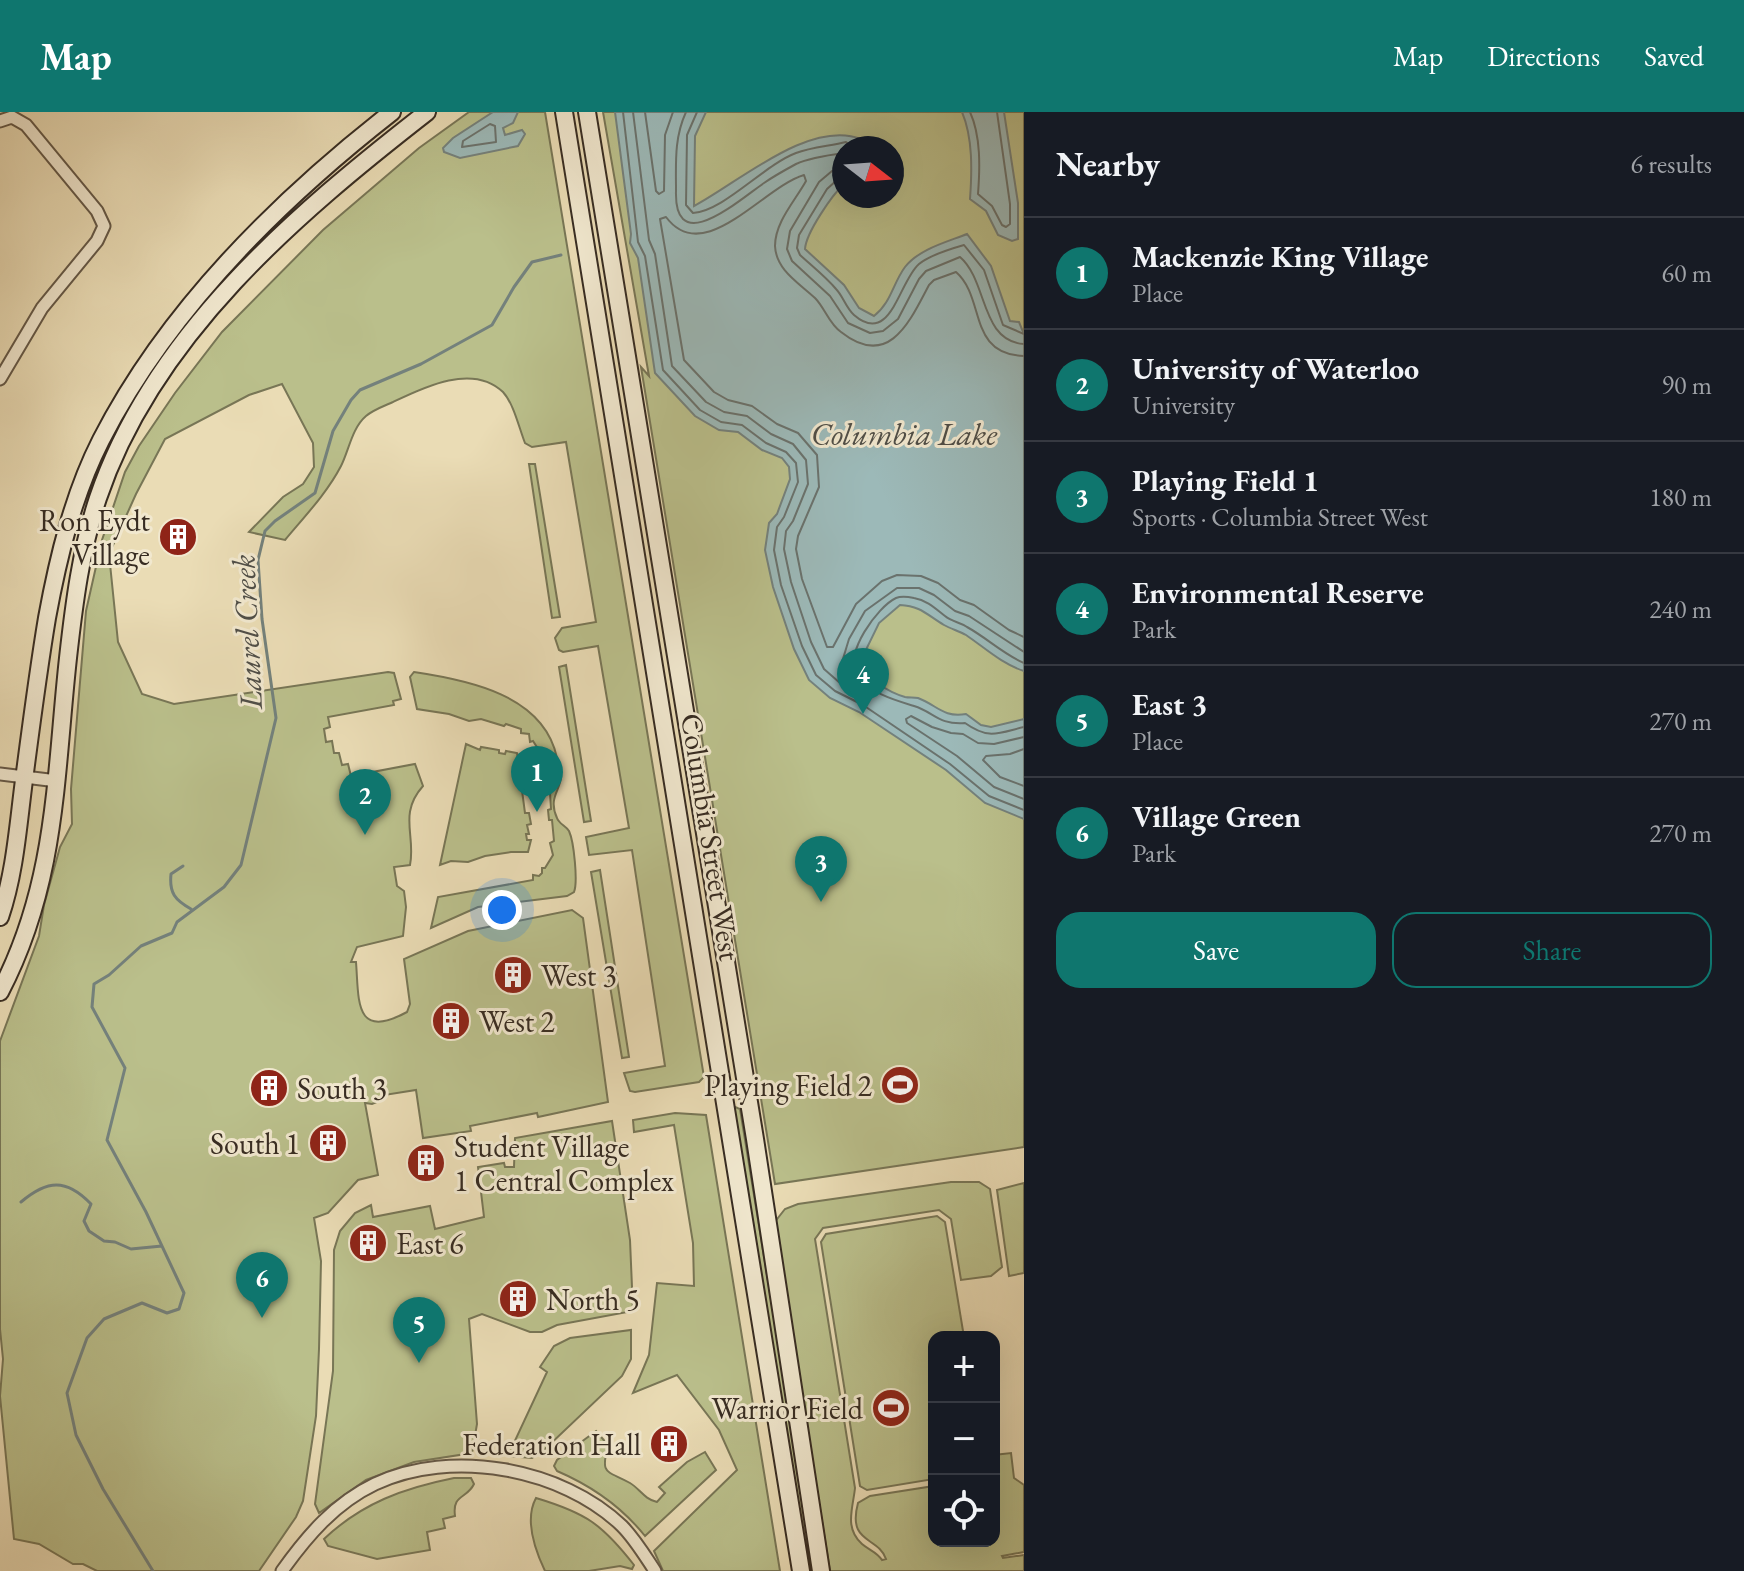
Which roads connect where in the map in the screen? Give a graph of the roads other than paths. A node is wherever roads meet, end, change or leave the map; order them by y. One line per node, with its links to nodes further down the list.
1 (392, 112): 8 (main road)
2 (427, 112): 9 (main road)
3 (564, 112): 14 (main road, Columbia Street West)
4 (587, 112): 15 (main road, Columbia Street West)
5 (0, 121): 6 (street)
6 (0, 379)
7 (0, 774): 8 (street)
8 (24, 777): 9 (street); 10 (main road)
9 (57, 781): 11 (main road)
10 (0, 917)
11 (0, 992)
12 (282, 1571): 13 (street)
13 (655, 1571)
14 (801, 1571)
15 (821, 1571)

